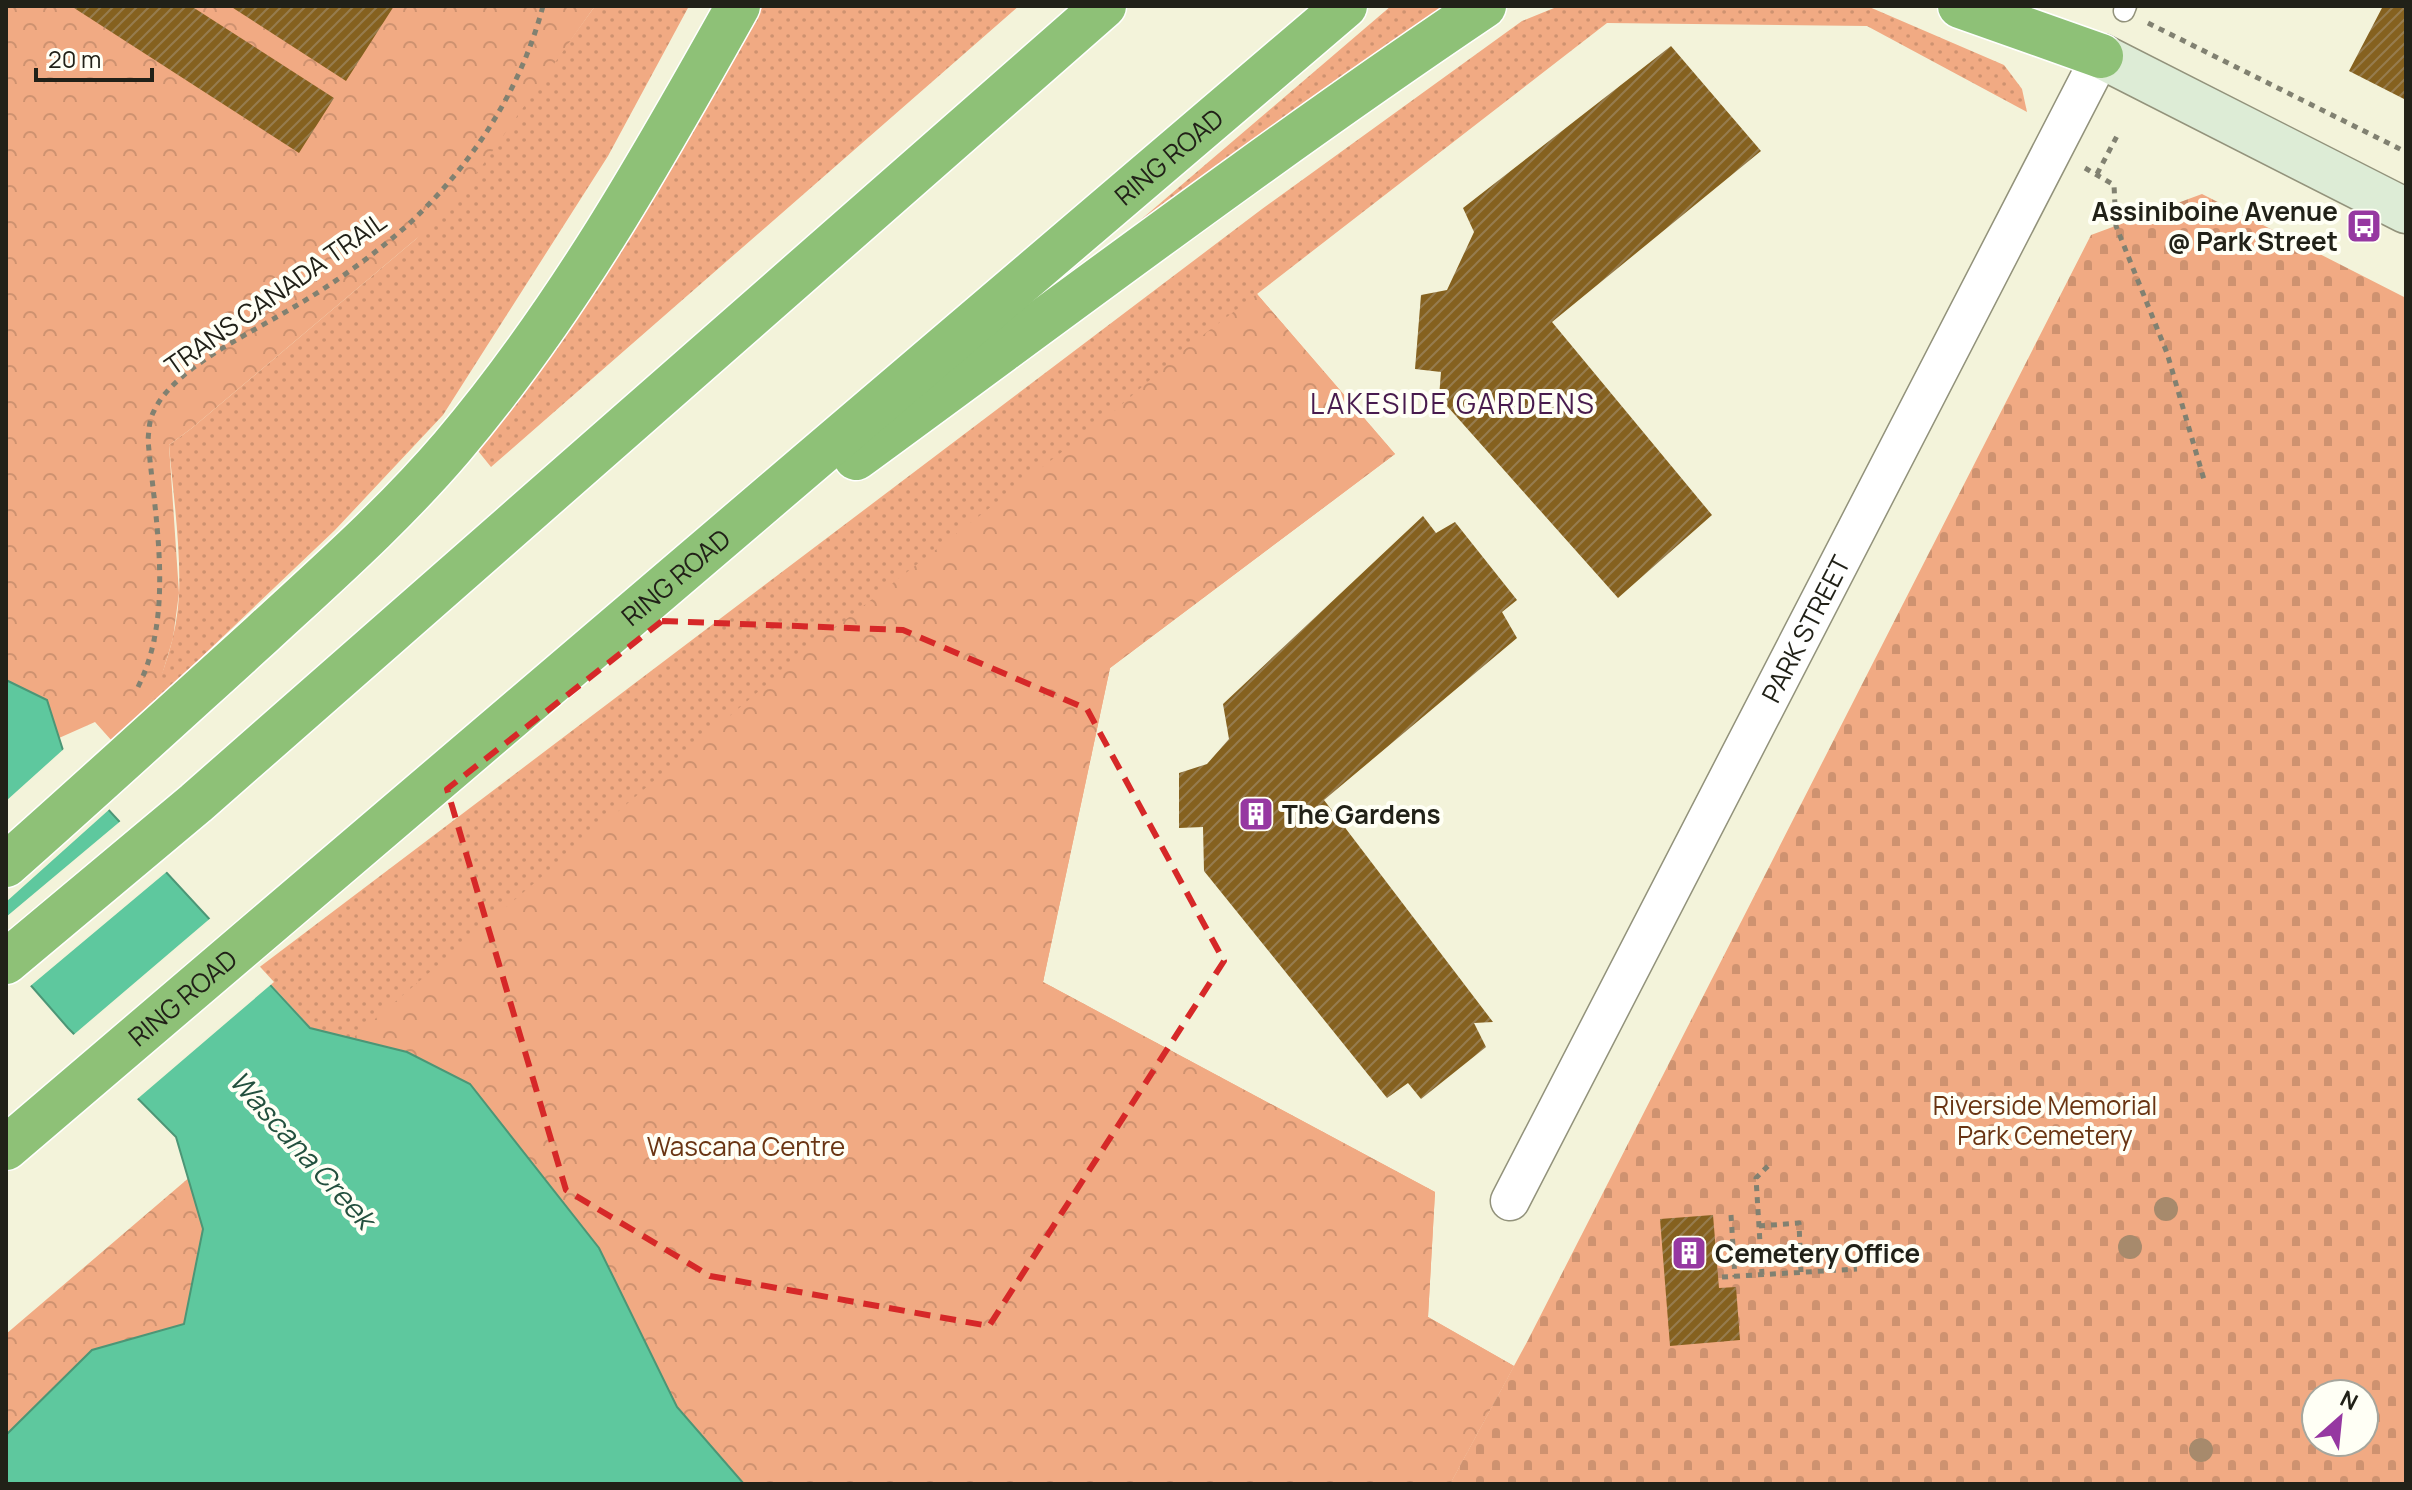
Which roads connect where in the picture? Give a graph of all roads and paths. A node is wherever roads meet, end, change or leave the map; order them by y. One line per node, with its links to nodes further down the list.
1 (543, 6): 17 (path, TRANS CANADA TRAIL)
2 (738, 6): 18 (highway)
3 (1104, 6): 19 (highway)
4 (1345, 6): 16 (highway, RING ROAD)
5 (1484, 6): 16 (highway)
6 (1960, 6): 9 (highway)
7 (2031, 6): 9 (highway)
8 (2125, 9): 11 (path)
9 (2101, 56): 14 (street); 22 (street, PARK STREET)
10 (2117, 136): 12 (path)
11 (2406, 152)
12 (2097, 174)
13 (2114, 185): 15 (path)
14 (2406, 211)
15 (2205, 483)
16 (570, 667): 20 (highway, RING ROAD)
17 (133, 696)
18 (6, 865)
19 (6, 962)
20 (6, 1148)
21 (1768, 1166): 24 (path)
22 (1510, 1201)
23 (1731, 1215): 29 (path)
24 (1759, 1226): 26 (path); 27 (path)
25 (1857, 1269): 26 (path)
26 (1801, 1272): 27 (path)
27 (1762, 1275): 29 (path)
28 (1722, 1277): 29 (path)
29 (1735, 1277)

